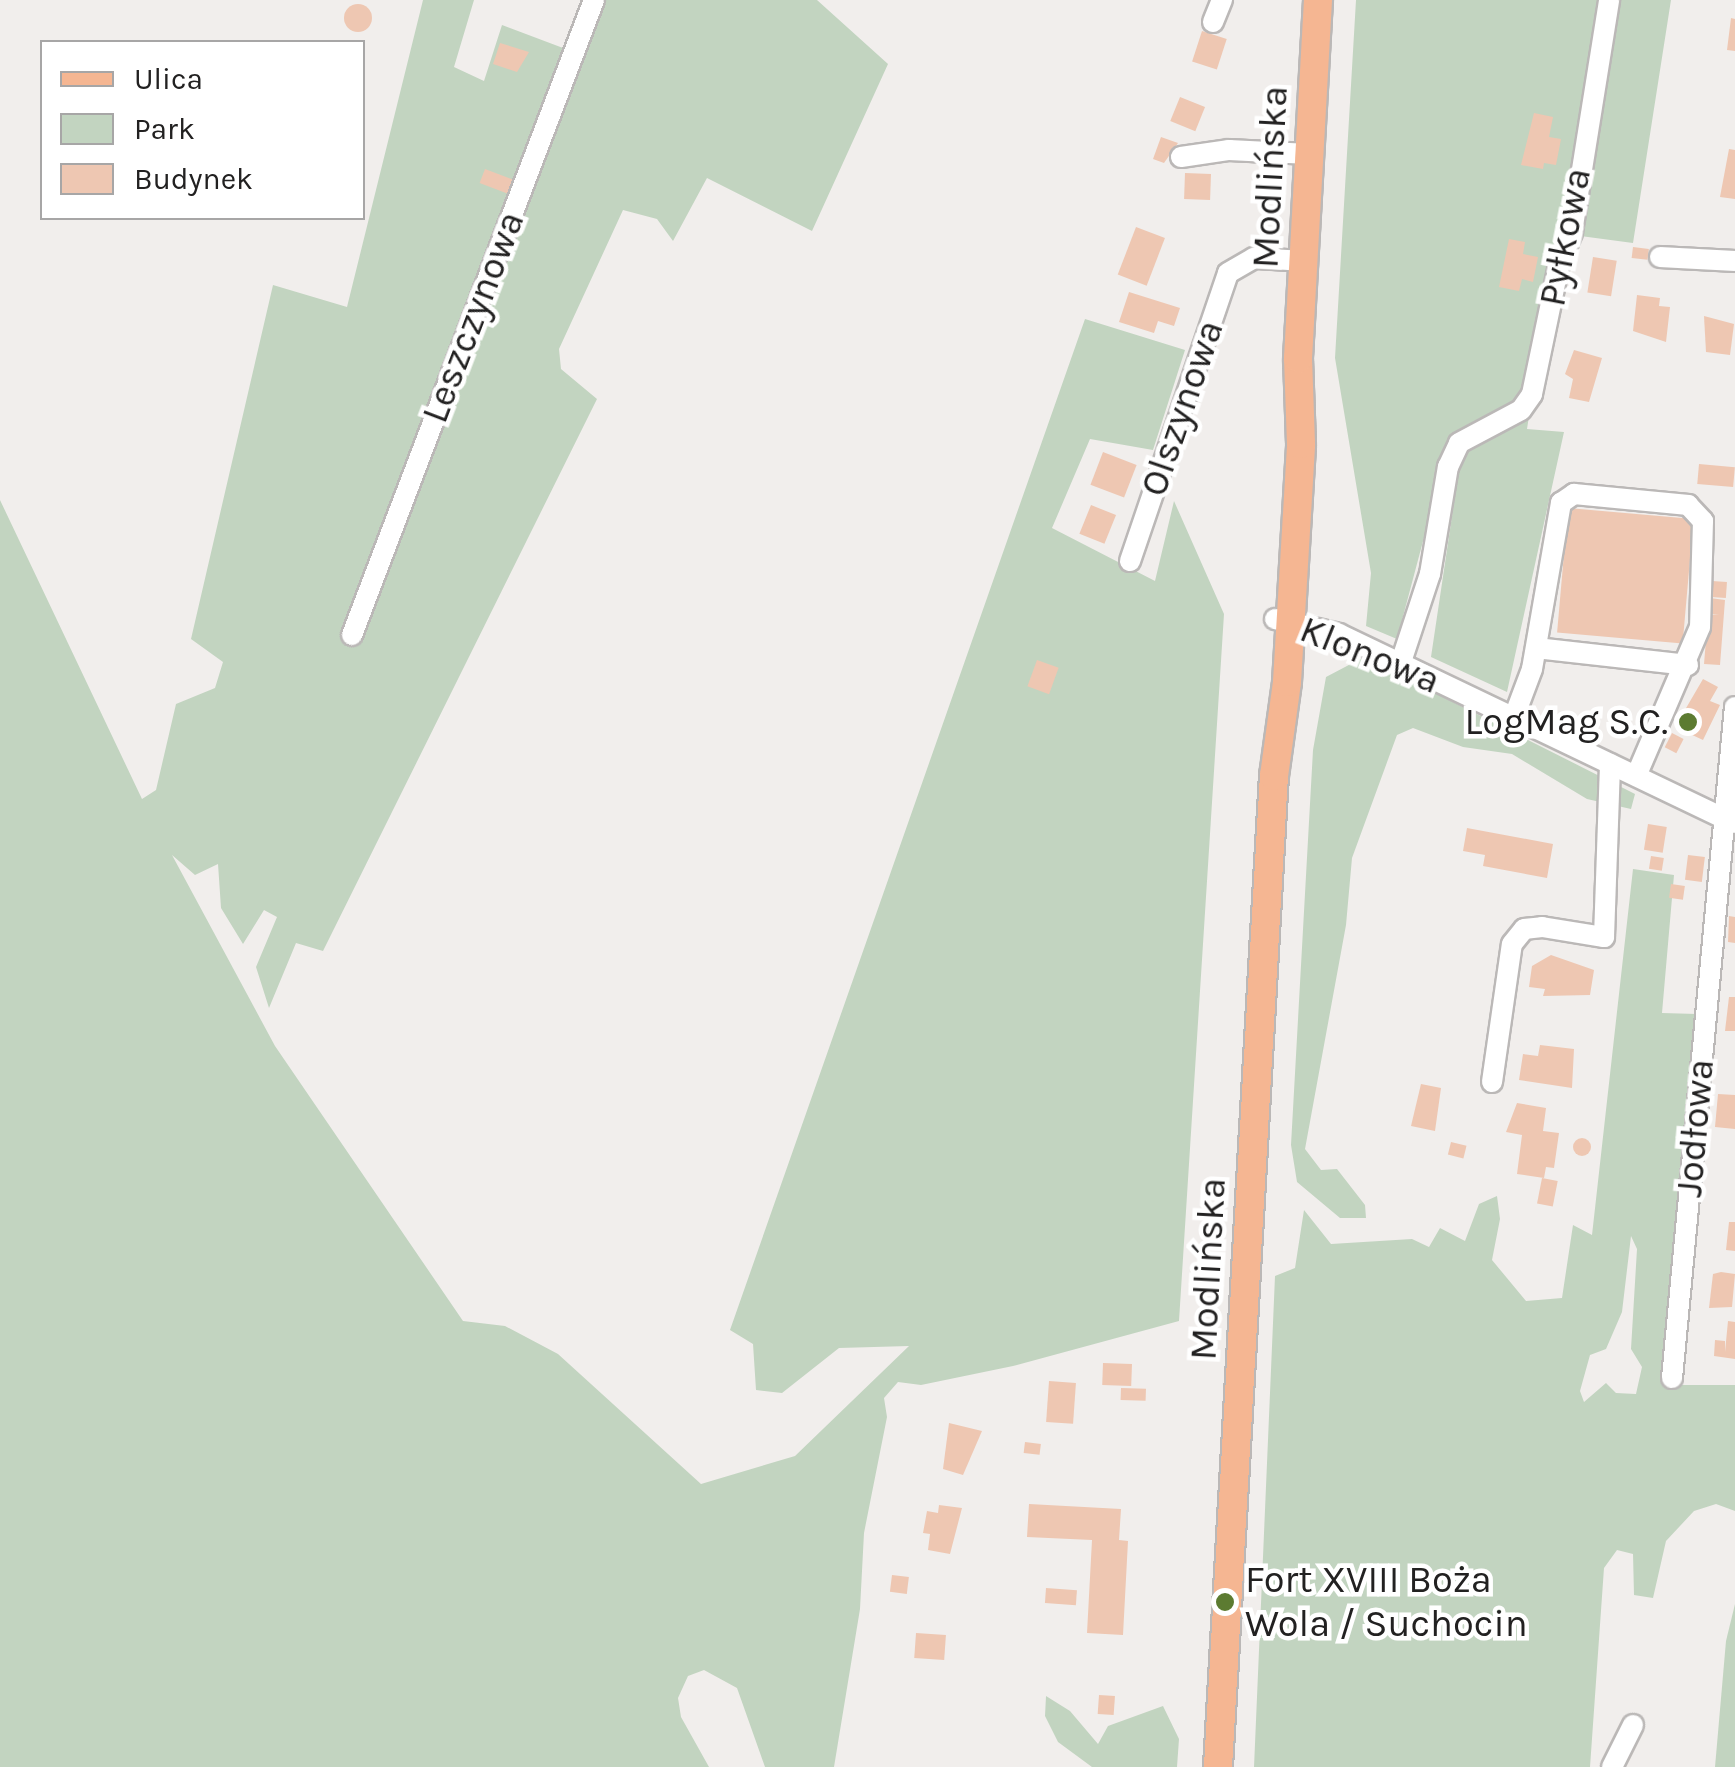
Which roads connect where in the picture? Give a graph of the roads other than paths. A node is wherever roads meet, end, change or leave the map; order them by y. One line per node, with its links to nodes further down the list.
1 (594, 0): 13 (street, Leszczynowa)
2 (1222, 0): 5 (street)
3 (1318, 0): 6 (main road, Modlińska)
4 (1609, 0): 15 (street, Pyłkowa)
5 (1213, 22)
6 (1309, 154): 7 (street); 9 (main road, Modlińska)
7 (1182, 157)
8 (1660, 257): 10 (street)
9 (1303, 261): 11 (street, Olszynowa); 12 (main road, Modlińska)
10 (1735, 261)
11 (1130, 561)
12 (1283, 620): 15 (street, Klonowa); 25 (main road, Modlińska)
13 (352, 635)
14 (1536, 648): 16 (street); 16 (street); 18 (street)
15 (1401, 662): 18 (street, Klonowa)
16 (1688, 664): 20 (street)
17 (1735, 707): 21 (street, Jodłowa)
18 (1514, 717): 19 (street, Klonowa)
19 (1610, 764): 20 (street, Klonowa); 22 (street)
20 (1636, 776): 21 (street, Klonowa)
21 (1729, 820): 23 (street, Jodłowa)
22 (1492, 1082)
23 (1672, 1378)
24 (1633, 1724): 26 (street)
25 (1218, 1767)
26 (1612, 1767)

